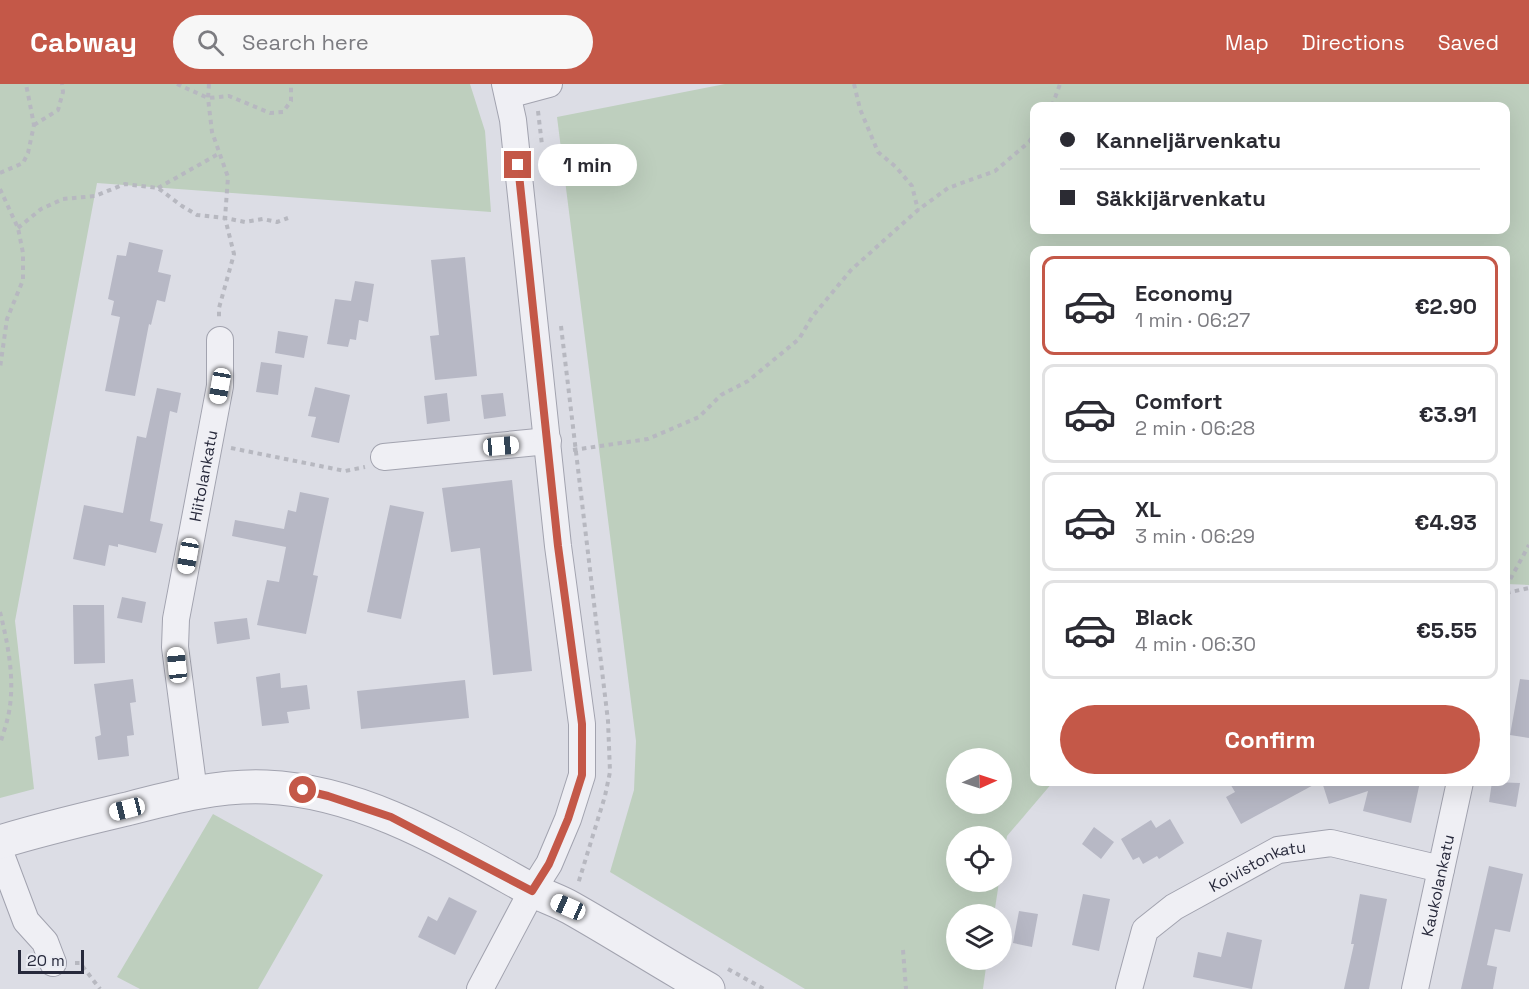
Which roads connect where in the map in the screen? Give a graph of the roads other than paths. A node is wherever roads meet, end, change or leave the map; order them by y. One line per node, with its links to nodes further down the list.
1 (549, 84): 2 (street)
2 (507, 90): 4 (street)
3 (220, 340): 7 (street, Hiitolankatu)
4 (548, 441): 5 (street); 11 (street)
5 (384, 457)
6 (1459, 786): 10 (street, Kaukolankatu)
7 (194, 792): 8 (street); 11 (street)
8 (0, 842)
9 (0, 852): 12 (street)
10 (1441, 869): 15 (street, Koivistonkatu); 16 (street, Kaukolankatu)
11 (532, 891): 13 (street); 14 (street)
12 (53, 963)
13 (480, 989)
14 (708, 989)
15 (1130, 989)
16 (1415, 989)

